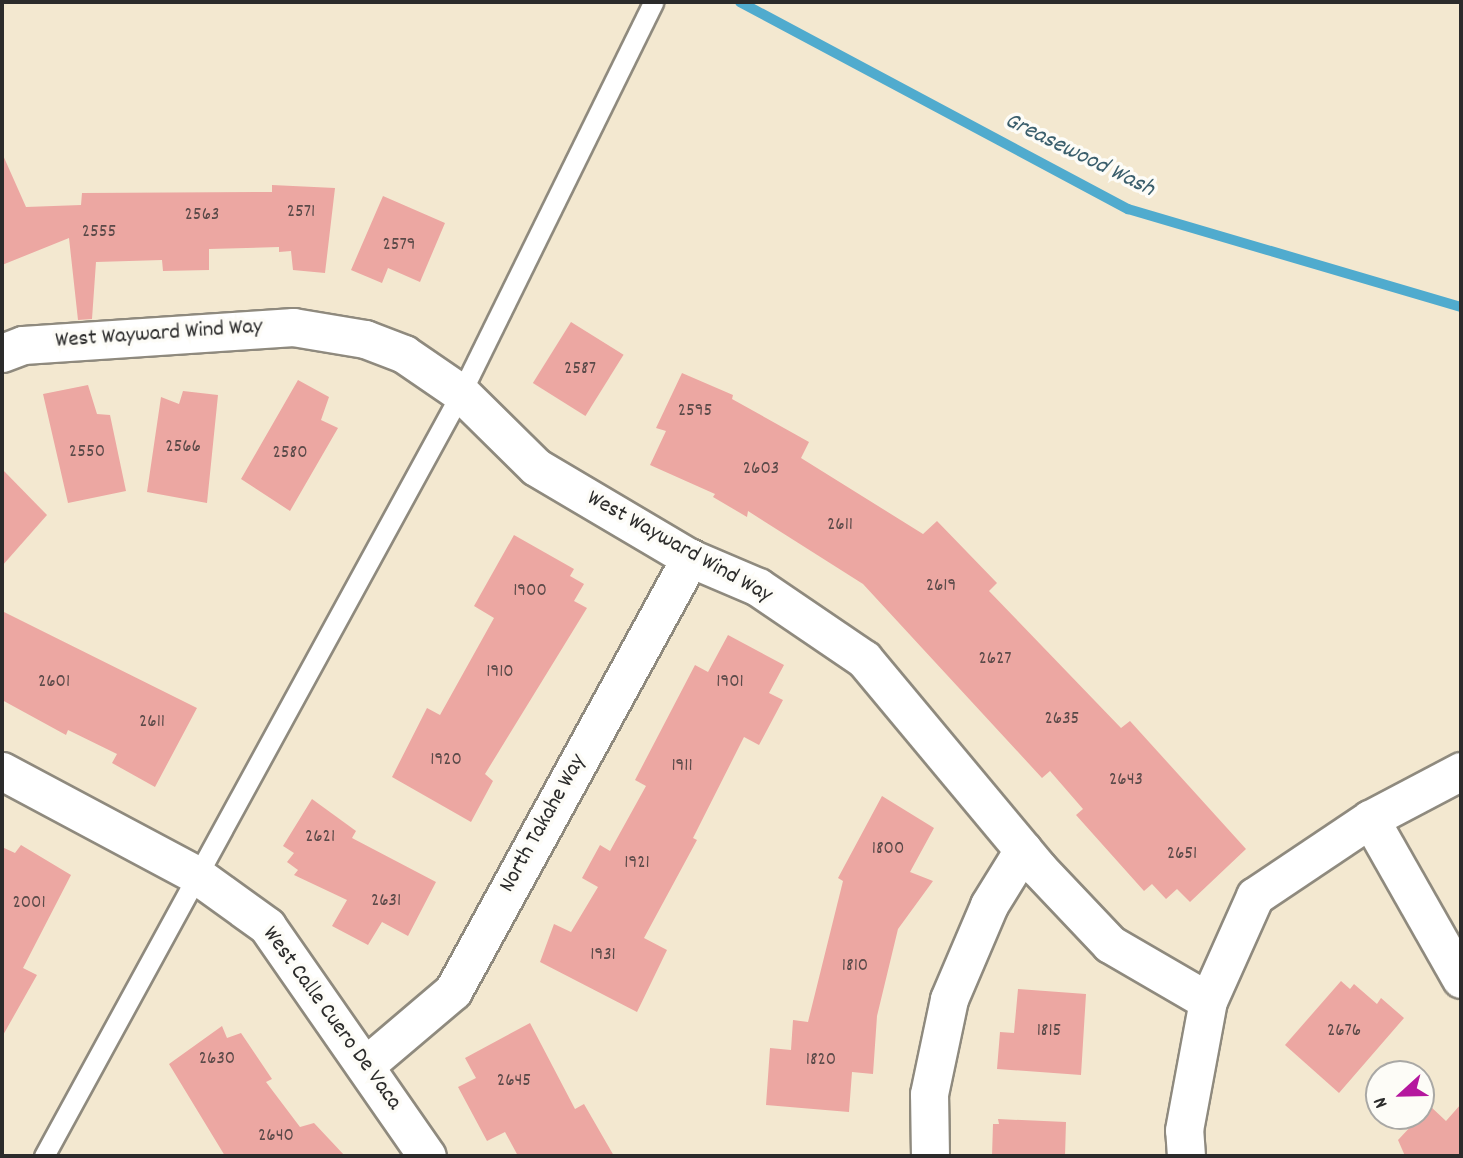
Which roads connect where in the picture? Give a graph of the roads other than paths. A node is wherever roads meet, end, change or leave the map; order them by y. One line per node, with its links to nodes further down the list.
1 (653, 2): 3 (lane)
2 (2, 354): 3 (street, West Wayward Wind Way)
3 (461, 393): 4 (street, West Wayward Wind Way); 9 (lane)
4 (690, 558): 8 (street, West Wayward Wind Way); 12 (street, North Takahe Way)
5 (2, 771): 9 (street, West Calle Cuero De Vaca)
6 (1461, 771): 7 (street)
7 (1370, 819): 10 (street); 11 (street)
8 (1023, 850): 11 (street, West Wayward Wind Way); 15 (street)
9 (195, 874): 12 (street, West Calle Cuero De Vaca); 13 (lane)
10 (1461, 979)
11 (1208, 1001): 16 (street)
12 (367, 1064): 14 (street, West Calle Cuero De Vaca)
13 (44, 1156)
14 (427, 1156)
15 (930, 1156)
16 (1186, 1156)

